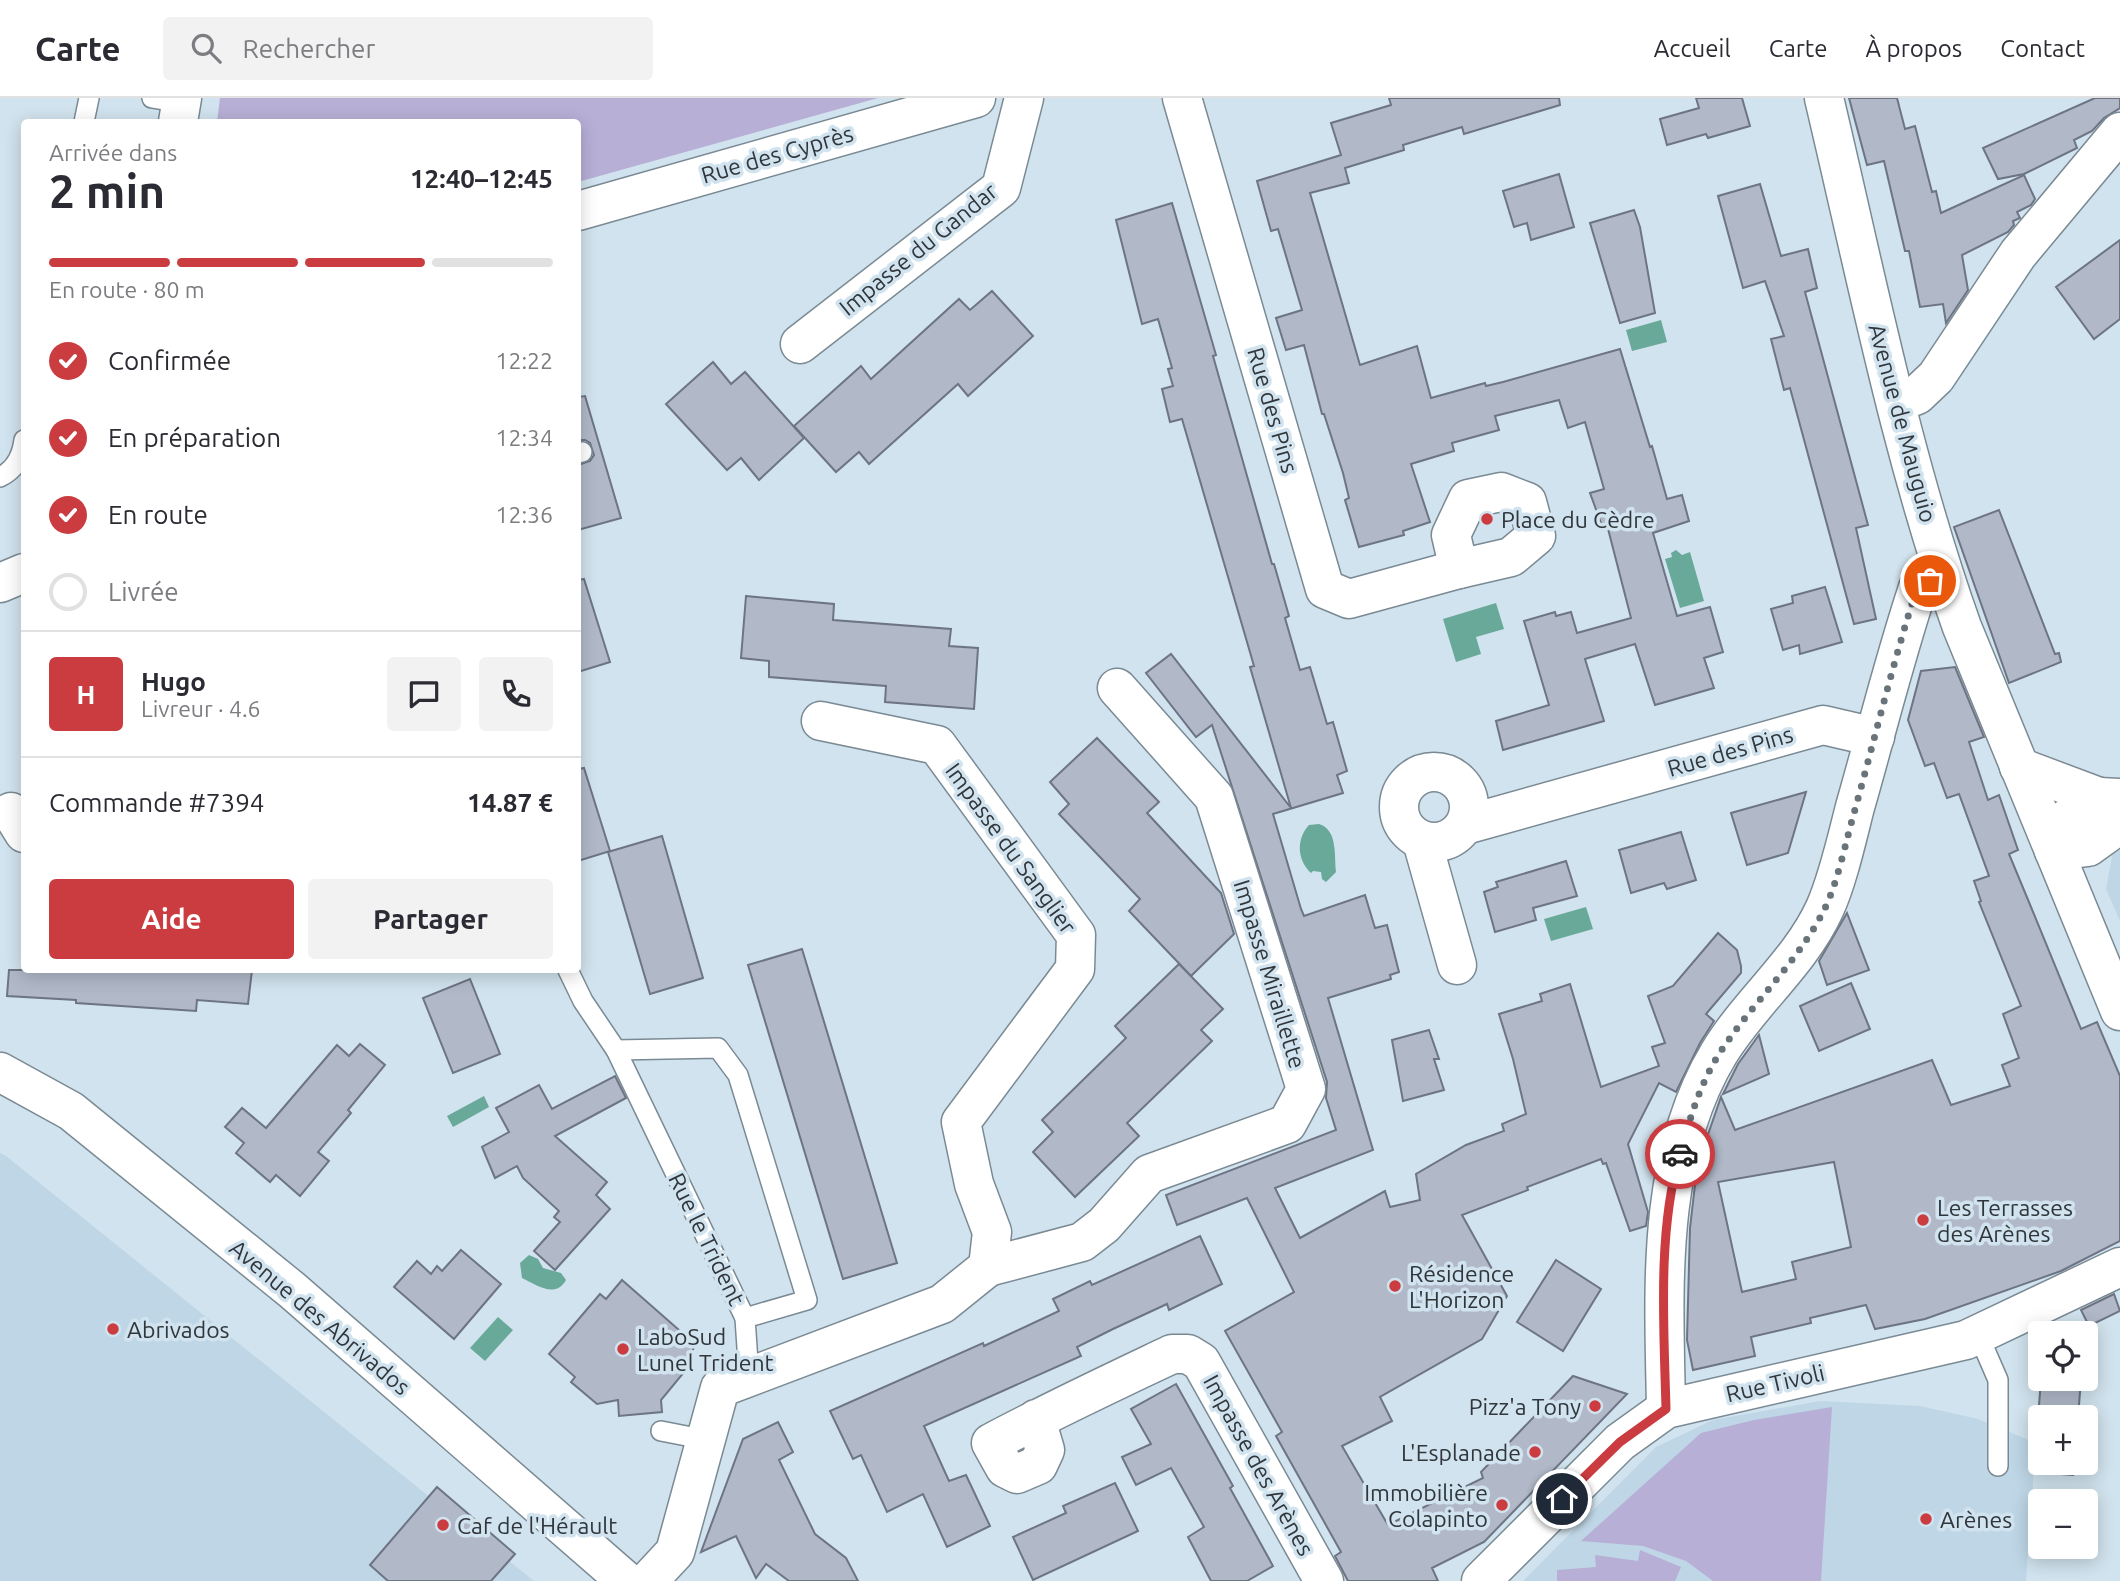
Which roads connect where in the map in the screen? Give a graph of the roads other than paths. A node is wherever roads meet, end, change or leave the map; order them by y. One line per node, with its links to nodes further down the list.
1 (89, 98): 6 (lane)
2 (976, 98): 8 (street, Rue des Cyprès)
3 (1024, 98): 9 (street, Impasse du Gandar)
4 (1182, 98): 13 (street, Rue des Pins)
5 (1824, 98): 10 (street, Avenue de Mauguio)
6 (85, 119)
7 (2120, 132): 10 (street)
8 (581, 210)
9 (800, 344)
10 (1896, 403): 14 (street, Avenue de Mauguio)
11 (21, 449): 12 (lane)
12 (0, 477)
13 (1459, 569)
14 (1943, 573): 19 (street); 20 (street, Avenue de Mauguio)
15 (21, 574): 16 (street)
16 (0, 583)
17 (1117, 688): 30 (street, Impasse Miraillette)
18 (821, 721): 30 (street, Impasse du Sanglier)
19 (1875, 737): 22 (street, Rue des Pins); 35 (street)
20 (2020, 767): 21 (street); 24 (street, Avenue de Mauguio)
21 (2113, 806): 24 (street)
22 (1465, 825): 23 (street, Rue des Pins); 23 (street)
23 (1422, 841): 25 (street)
24 (2054, 851): 27 (street, Avenue de Mauguio)
25 (1457, 965)
26 (569, 973): 28 (lane, Rue le Trident)
27 (2120, 1011)
28 (616, 1051): 32 (lane, Rue le Trident); 32 (lane)
29 (0, 1072): 40 (street, Avenue des Abrivados)
30 (988, 1267): 34 (street)
31 (2120, 1267): 33 (street, Rue Tivoli)
32 (745, 1318): 34 (lane, Rue le Trident)
33 (1978, 1334): 35 (street, Rue Tivoli); 39 (lane)
34 (749, 1377): 38 (street)
35 (1666, 1409): 43 (street, Rue Tivoli)
36 (1035, 1419): 42 (street, Impasse des Arènes)
37 (661, 1431): 38 (lane)
38 (707, 1440): 41 (street)
39 (1998, 1466)
40 (626, 1581)
41 (648, 1581)
42 (1324, 1581)
43 (1481, 1581)

